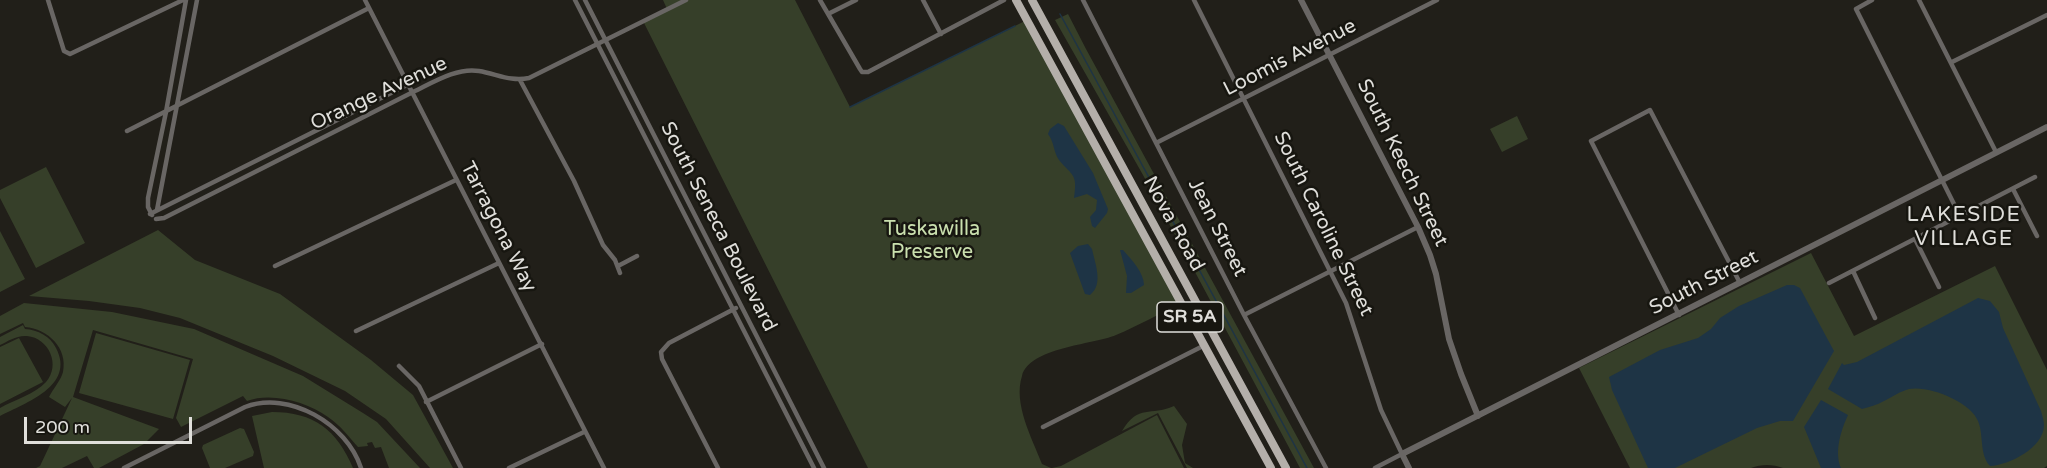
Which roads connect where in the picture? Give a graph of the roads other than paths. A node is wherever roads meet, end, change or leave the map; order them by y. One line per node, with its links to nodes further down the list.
1 (48, 0): 2 (street)
2 (185, 0): 34 (street)
3 (197, 0): 33 (street)
4 (365, 0): 21 (street, Tarragona Way)
5 (575, 0): 26 (street, South Seneca Boulevard)
6 (585, 0): 25 (street, South Seneca Boulevard)
7 (686, 0): 25 (street)
8 (820, 0): 22 (street)
9 (856, 0): 22 (street)
10 (923, 0): 24 (street)
11 (1005, 0): 24 (street)
12 (1016, 0): 51 (main road, Nova Road / SR 5A)
13 (1026, 0): 20 (main road)
14 (1083, 0): 41 (street, Jean Street)
15 (1194, 0): 32 (street, South Caroline Street)
16 (1301, 0): 27 (street, South Keech Street)
17 (1437, 0): 27 (street, Loomis Avenue)
18 (1872, 0): 49 (street)
19 (1919, 0): 28 (street)
20 (1033, 3): 52 (main road, Nova Road / SR 5A)
21 (369, 8): 30 (street, Tarragona Way); 33 (street)
22 (828, 14): 24 (street)
23 (2047, 15): 28 (street)
24 (941, 34)
25 (605, 39): 26 (street); 38 (street, South Seneca Boulevard)
26 (597, 43): 29 (street); 40 (street, South Seneca Boulevard)
27 (1329, 54): 32 (street, Loomis Avenue); 60 (street, South Keech Street)
28 (1952, 62): 43 (street)
29 (520, 80): 31 (street, Orange Avenue); 67 (street)
30 (409, 84): 31 (street, Tarragona Way); 35 (street, Orange Avenue)
31 (413, 92): 36 (street, Orange Avenue); 48 (street, Tarragona Way)
32 (1243, 97): 41 (street, Loomis Avenue); 69 (street, South Caroline Street)
33 (177, 107): 34 (street); 53 (street)
34 (166, 112): 39 (street); 54 (street)
35 (344, 117): 36 (street); 42 (street, Orange Avenue)
36 (347, 125): 44 (street, Orange Avenue)
37 (2047, 127): 43 (street, South Street)
38 (651, 130): 40 (street); 58 (street, South Seneca Boulevard)
39 (127, 131)
40 (644, 134): 61 (street, South Seneca Boulevard)
41 (1156, 143): 76 (street, Jean Street)
42 (288, 145): 44 (street); 45 (street, Orange Avenue)
43 (1996, 152): 49 (street, South Street)
44 (292, 153): 47 (street, Orange Avenue)
45 (236, 171): 47 (street); 53 (street, Orange Avenue)
46 (2035, 177): 50 (street)
47 (239, 180): 57 (street, Orange Avenue)
48 (456, 180): 65 (street, Tarragona Way); 66 (street)
49 (1943, 180): 56 (street); 71 (street, South Street)
50 (2013, 189): 56 (street); 62 (street)
51 (1122, 194): 52 (main road); 55 (main road, Nova Road / SR 5A)
52 (1146, 208): 59 (main road, Nova Road / SR 5A)
53 (157, 211): 54 (street, Orange Avenue); 57 (street)
54 (150, 213): 57 (street)
55 (1133, 213): 59 (main road); 81 (main road, Nova Road / SR 5A)
56 (1960, 216): 63 (street)
57 (156, 219)
58 (699, 224): 61 (street); 74 (street, South Seneca Boulevard)
59 (1156, 226): 82 (main road, Nova Road / SR 5A)
60 (1418, 227): 69 (street); 87 (street, South Keech Street)
61 (692, 228): 75 (street, South Seneca Boulevard)
62 (2037, 236)
63 (1915, 239): 68 (street); 73 (street)
64 (637, 256): 67 (street)
65 (499, 263): 79 (street); 80 (street, Tarragona Way)
66 (275, 266)
67 (618, 266): 70 (street)
68 (1853, 271): 72 (street); 78 (street)
69 (1331, 272): 76 (street); 90 (street, South Caroline Street)
70 (620, 273)
71 (1740, 283): 77 (street, South Street); 77 (street)
72 (1829, 283)
73 (1939, 287)
74 (741, 305): 75 (street); 84 (street, South Seneca Boulevard)
75 (734, 309): 86 (street, South Seneca Boulevard); 96 (street)
76 (1244, 315): 101 (street, Jean Street)
77 (1679, 315): 87 (street, South Street)
78 (1875, 318)
79 (356, 331)
80 (542, 344): 85 (street); 89 (street, Tarragona Way)
81 (1205, 345): 82 (main road); 88 (street); 99 (main road, Nova Road / SR 5A)
82 (1226, 355): 100 (main road, Nova Road / SR 5A)
83 (399, 366): 85 (street)
84 (789, 399): 86 (street); 98 (street, South Seneca Boulevard)
85 (426, 402): 93 (street)
86 (781, 403): 97 (street, South Seneca Boulevard)
87 (1478, 416): 90 (street, South Street)
88 (1043, 427)
89 (584, 432): 94 (street); 95 (street, Tarragona Way)
90 (1402, 454): 102 (street, South Street); 103 (street, South Caroline Street)
91 (124, 468): 92 (street)
92 (361, 468)
93 (461, 468)
94 (509, 468)
95 (604, 468)
96 (718, 468)
97 (814, 468)
98 (824, 468)
99 (1271, 468)
100 (1286, 468)
101 (1326, 468)
102 (1375, 468)
103 (1409, 468)

